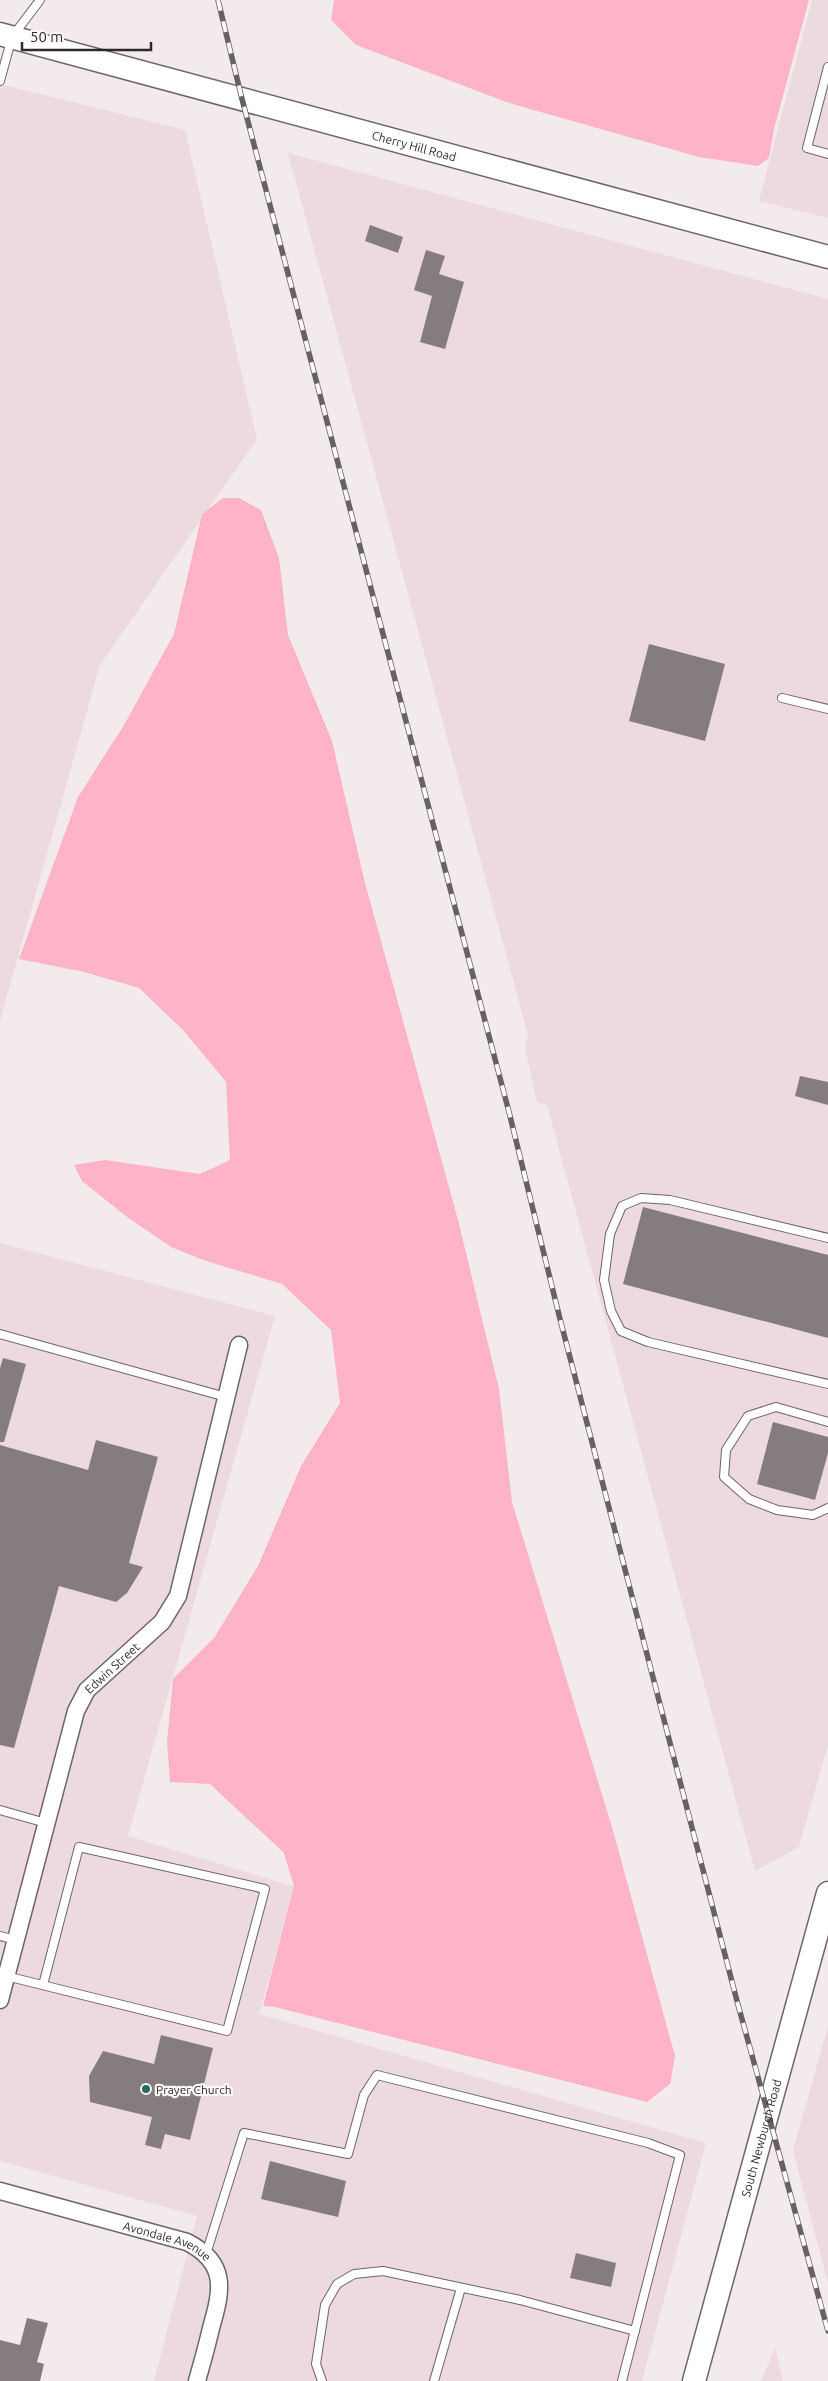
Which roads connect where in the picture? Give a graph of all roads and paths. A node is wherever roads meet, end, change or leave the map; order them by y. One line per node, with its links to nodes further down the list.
1 (40, 0): 2 (lane)
2 (6, 36): 4 (lane); 6 (main road, Cherry Hill Road)
3 (828, 67): 5 (lane)
4 (0, 81)
5 (828, 154)
6 (828, 258)
7 (782, 698): 8 (lane)
8 (828, 709)
9 (828, 1238): 12 (lane)
10 (0, 1334): 13 (lane)
11 (239, 1345): 13 (street, Edwin Street)
12 (828, 1384)
13 (226, 1396): 17 (street, Edwin Street)
14 (828, 1422): 15 (lane)
15 (828, 1508)
16 (0, 1810): 17 (lane)
17 (46, 1824): 19 (street, Edwin Street)
18 (828, 1893): 31 (main road, South Newburgh Road)
19 (8, 1938): 20 (street, Edwin Street)
20 (6, 1976): 21 (lane); 22 (street, Edwin Street)
21 (43, 1985): 21 (lane)
22 (0, 2000)
23 (0, 2191): 24 (street, Avondale Avenue)
24 (206, 2254): 26 (lane); 27 (street, Avondale Avenue)
25 (461, 2288): 26 (lane); 28 (lane); 29 (lane)
26 (635, 2332): 30 (lane)
27 (197, 2381)
28 (322, 2381)
29 (434, 2381)
30 (622, 2381)
31 (694, 2381)

